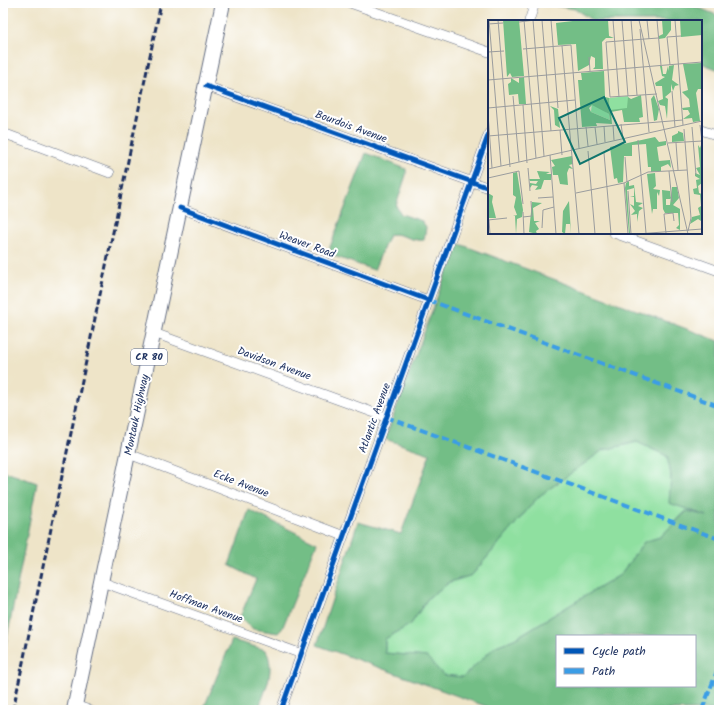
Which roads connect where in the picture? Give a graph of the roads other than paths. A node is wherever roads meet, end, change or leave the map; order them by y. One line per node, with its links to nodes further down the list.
1 (223, 3): 6 (main road, Montauk Highway / CR 80)
2 (350, 3): 5 (street)
3 (535, 3): 4 (street)
4 (529, 20)
5 (488, 52)
6 (206, 86): 12 (street, Bourdois Avenue); 14 (main road, Montauk Highway / CR 80)
7 (702, 130): 10 (street)
8 (3, 133): 11 (street)
9 (488, 136): 12 (street, Atlantic Avenue)
10 (719, 136)
11 (110, 173)
12 (472, 182): 13 (street, Bourdois Avenue); 17 (street, Atlantic Avenue)
13 (488, 188)
14 (180, 208): 17 (street, Weaver Road); 18 (main road, Montauk Highway / CR 80)
15 (617, 234): 16 (street)
16 (719, 271)
17 (428, 300): 19 (street, Atlantic Avenue)
18 (154, 333): 19 (street, Davidson Avenue); 20 (main road, Montauk Highway / CR 80)
19 (386, 417): 21 (street, Atlantic Avenue)
20 (129, 454): 21 (street, Ecke Avenue); 22 (main road, Montauk Highway / CR 80)
21 (344, 536): 23 (street, Atlantic Avenue)
22 (102, 582): 23 (street, Hoffman Avenue); 24 (main road, Montauk Highway / CR 80)
23 (302, 654): 26 (street, Atlantic Avenue)
24 (75, 708): 25 (street)
25 (90, 710)
26 (281, 710)

